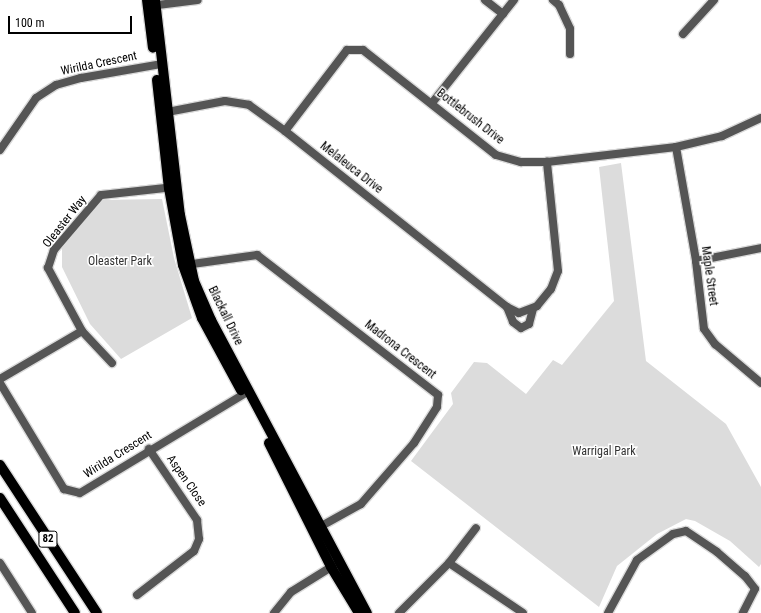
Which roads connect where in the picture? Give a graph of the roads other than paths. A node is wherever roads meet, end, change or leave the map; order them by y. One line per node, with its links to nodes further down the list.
1 (198, 0): 6 (street)
2 (485, 0): 7 (street)
3 (514, 0): 7 (street)
4 (554, 0): 9 (street)
5 (714, 0): 8 (street)
6 (152, 3): 10 (main road, Blackall Drive)
7 (503, 14): 11 (street)
8 (683, 34)
9 (570, 54)
10 (158, 64): 12 (main road, Blackall Drive); 16 (street, Wirilda Crescent)
11 (432, 103): 14 (street, Bottlebrush Drive); 17 (street, Bottlebrush Drive)
12 (164, 112): 14 (street, Melaleuca Drive); 18 (main road, Blackall Drive)
13 (761, 118): 15 (street, Bottlebrush Drive)
14 (285, 131): 22 (street, Melaleuca Drive)
15 (676, 147): 17 (street, Bottlebrush Drive); 20 (street, Maple Street)
16 (0, 150)
17 (547, 162): 23 (street, Melaleuca Drive)
18 (172, 187): 21 (main road, Blackall Drive); 24 (street, Oleaster Way)
19 (761, 248): 20 (street)
20 (696, 261): 28 (street, Maple Street)
21 (186, 264): 29 (main road, Blackall Drive); 33 (street, Madrona Crescent)
22 (507, 307): 23 (street, Melaleuca Drive); 23 (street, Melaleuca Drive)
23 (533, 309)
24 (82, 331): 25 (street, Oleaster Way); 26 (street)
25 (112, 363)
26 (0, 379)
27 (0, 382): 30 (street, Wirilda Crescent)
28 (761, 383)
29 (246, 392): 30 (street, Wirilda Crescent); 33 (main road, Blackall Drive)
30 (149, 449): 38 (street, Aspen Close)
31 (0, 465): 41 (main road, 82)
32 (0, 498): 40 (main road, 82)
33 (318, 528): 37 (main road, Blackall Drive)
34 (476, 528): 36 (street)
35 (0, 563): 39 (street)
36 (449, 563): 45 (street); 46 (street)
37 (335, 565): 42 (street); 43 (main road, Blackall Drive); 44 (main road, Blackall Drive)
38 (137, 595)
39 (32, 613)
40 (75, 613)
41 (97, 613)
42 (274, 613)
43 (359, 613)
44 (367, 613)
45 (400, 613)
46 (523, 613)
47 (608, 613): 48 (street)
48 (743, 613)

